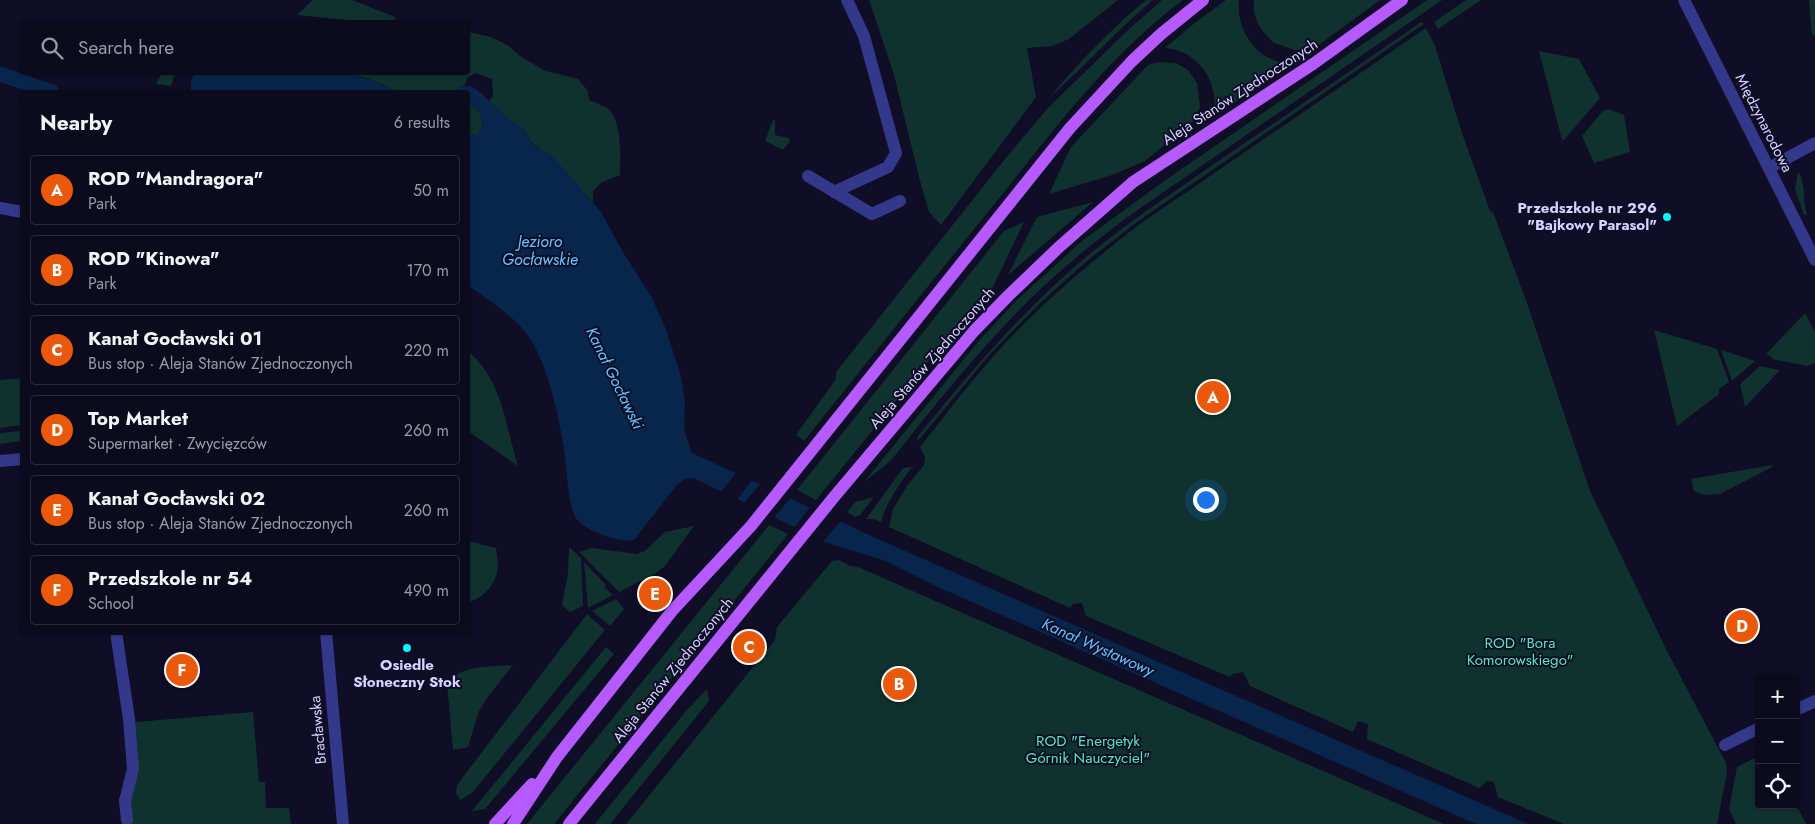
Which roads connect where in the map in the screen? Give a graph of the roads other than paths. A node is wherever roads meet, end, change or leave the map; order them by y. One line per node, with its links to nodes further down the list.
1 (847, 0): 8 (street)
2 (1202, 0): 21 (main road)
3 (1402, 0): 26 (main road, Aleja Stanów Zjednoczonych)
4 (1684, 0): 6 (street, Międzynarodowa)
5 (1815, 142): 6 (street)
6 (1769, 168): 12 (street, Międzynarodowa)
7 (808, 176): 8 (street)
8 (834, 192): 9 (street)
9 (900, 201)
10 (0, 208): 11 (street)
11 (20, 212)
12 (1815, 260)
13 (20, 459): 14 (street)
14 (0, 461)
15 (116, 635): 22 (street)
16 (326, 635): 23 (street, Bracławska)
17 (1815, 700): 18 (street)
18 (1800, 708)
19 (1755, 730): 20 (street)
20 (1725, 745)
21 (557, 757): 24 (main road); 25 (main road)
22 (127, 820)
23 (343, 824)
24 (495, 824)
25 (513, 824)
26 (570, 824)

